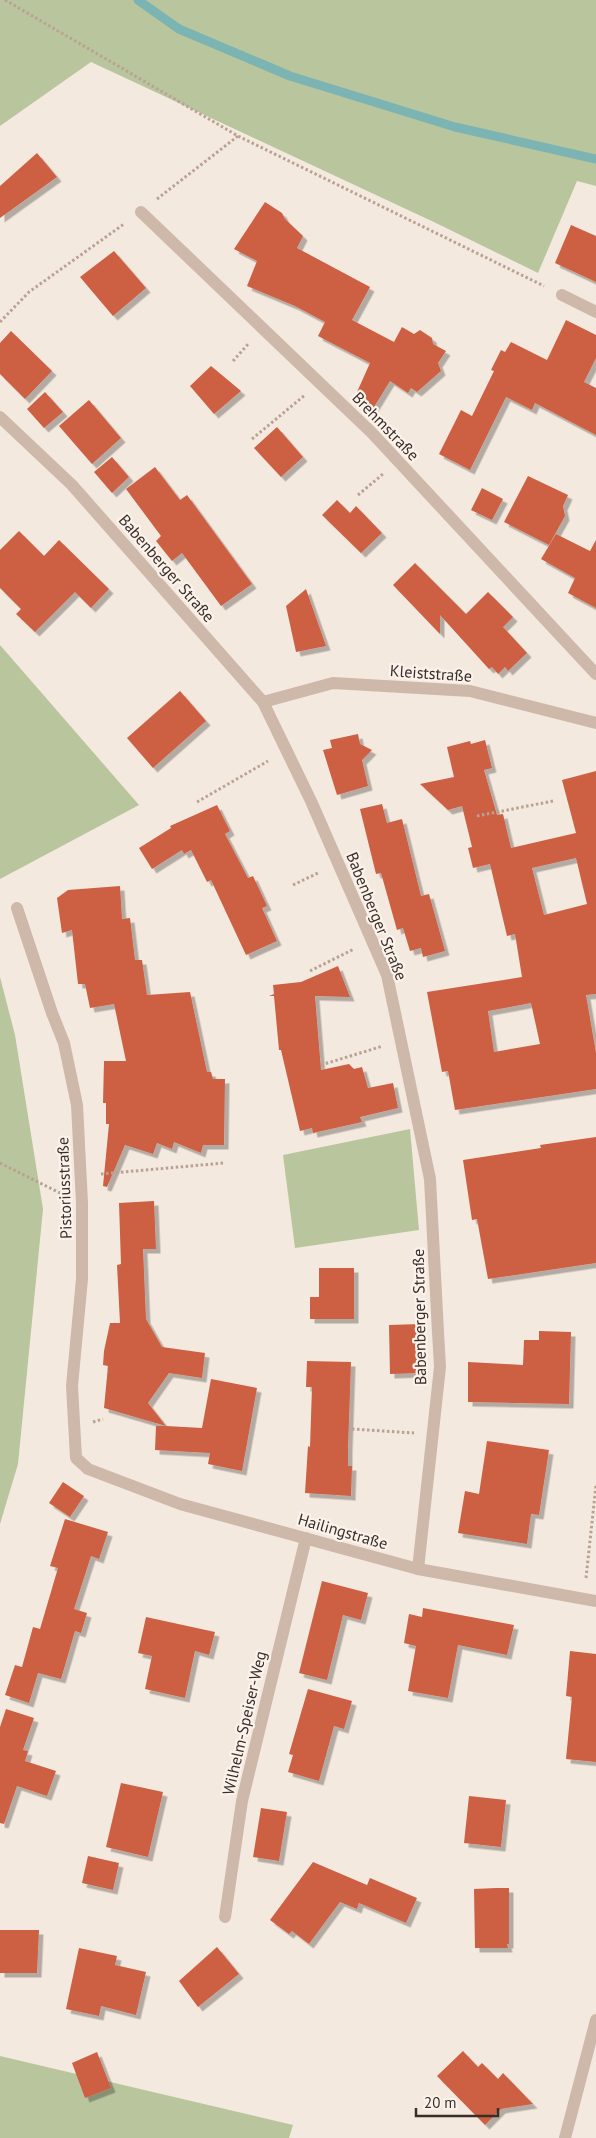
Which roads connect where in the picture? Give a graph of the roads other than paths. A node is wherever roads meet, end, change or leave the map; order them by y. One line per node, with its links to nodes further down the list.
1 (141, 212): 5 (street, Brehmstraße)
2 (562, 296): 3 (street)
3 (596, 312)
4 (0, 417): 6 (street, Babenberger Straße)
5 (596, 674)
6 (263, 702): 7 (street, Kleiststraße); 11 (street, Babenberger Straße)
7 (596, 723)
8 (17, 908): 9 (street, Pistoriusstraße)
9 (88, 1469): 10 (street, Hailingstraße)
10 (306, 1538): 11 (street, Hailingstraße); 13 (street, Wilhelm-Speiser-Weg)
11 (418, 1569): 12 (street, Hailingstraße)
12 (590, 1600)
13 (224, 1917)
14 (596, 2020): 15 (street)
15 (565, 2138)

